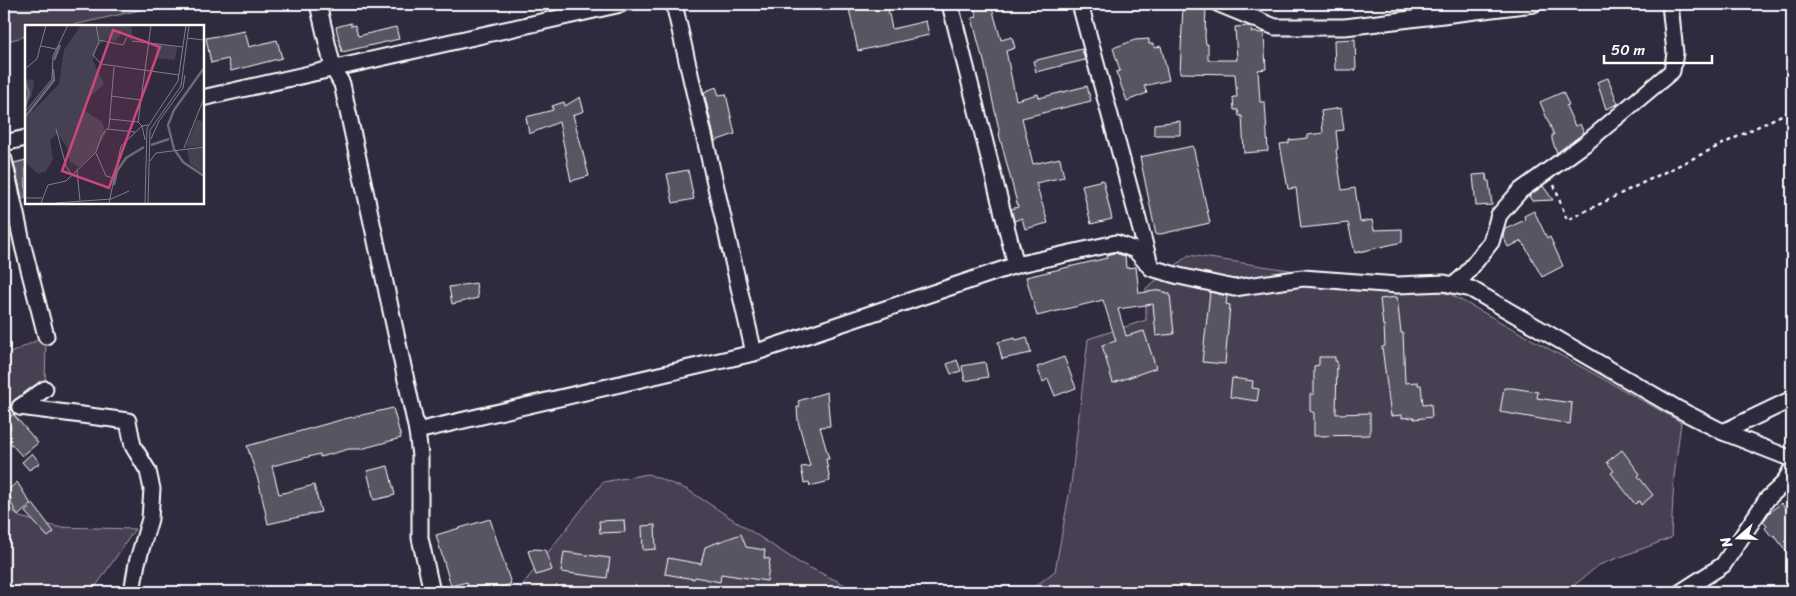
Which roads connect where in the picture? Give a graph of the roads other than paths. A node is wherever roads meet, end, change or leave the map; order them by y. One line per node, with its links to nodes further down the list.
1 (318, 4): 9 (street)
2 (622, 4): 9 (street)
3 (674, 4): 18 (street)
4 (950, 4): 14 (street)
5 (1080, 4): 15 (street)
6 (1218, 4): 7 (street)
7 (1534, 4)
8 (1670, 4): 16 (street)
9 (333, 68): 10 (street); 21 (street)
10 (204, 98)
11 (25, 138): 12 (street)
12 (4, 143)
13 (4, 160): 17 (street)
14 (1016, 265): 15 (street); 18 (street)
15 (1151, 268): 16 (street)
16 (1454, 285): 22 (street)
17 (46, 336)
18 (754, 353): 21 (street)
19 (46, 388): 25 (street)
20 (1792, 398): 22 (street)
21 (418, 431): 26 (street)
22 (1723, 432): 23 (street)
23 (1792, 459)
24 (1792, 469): 27 (street)
25 (134, 592)
26 (432, 592)
27 (1681, 592)

